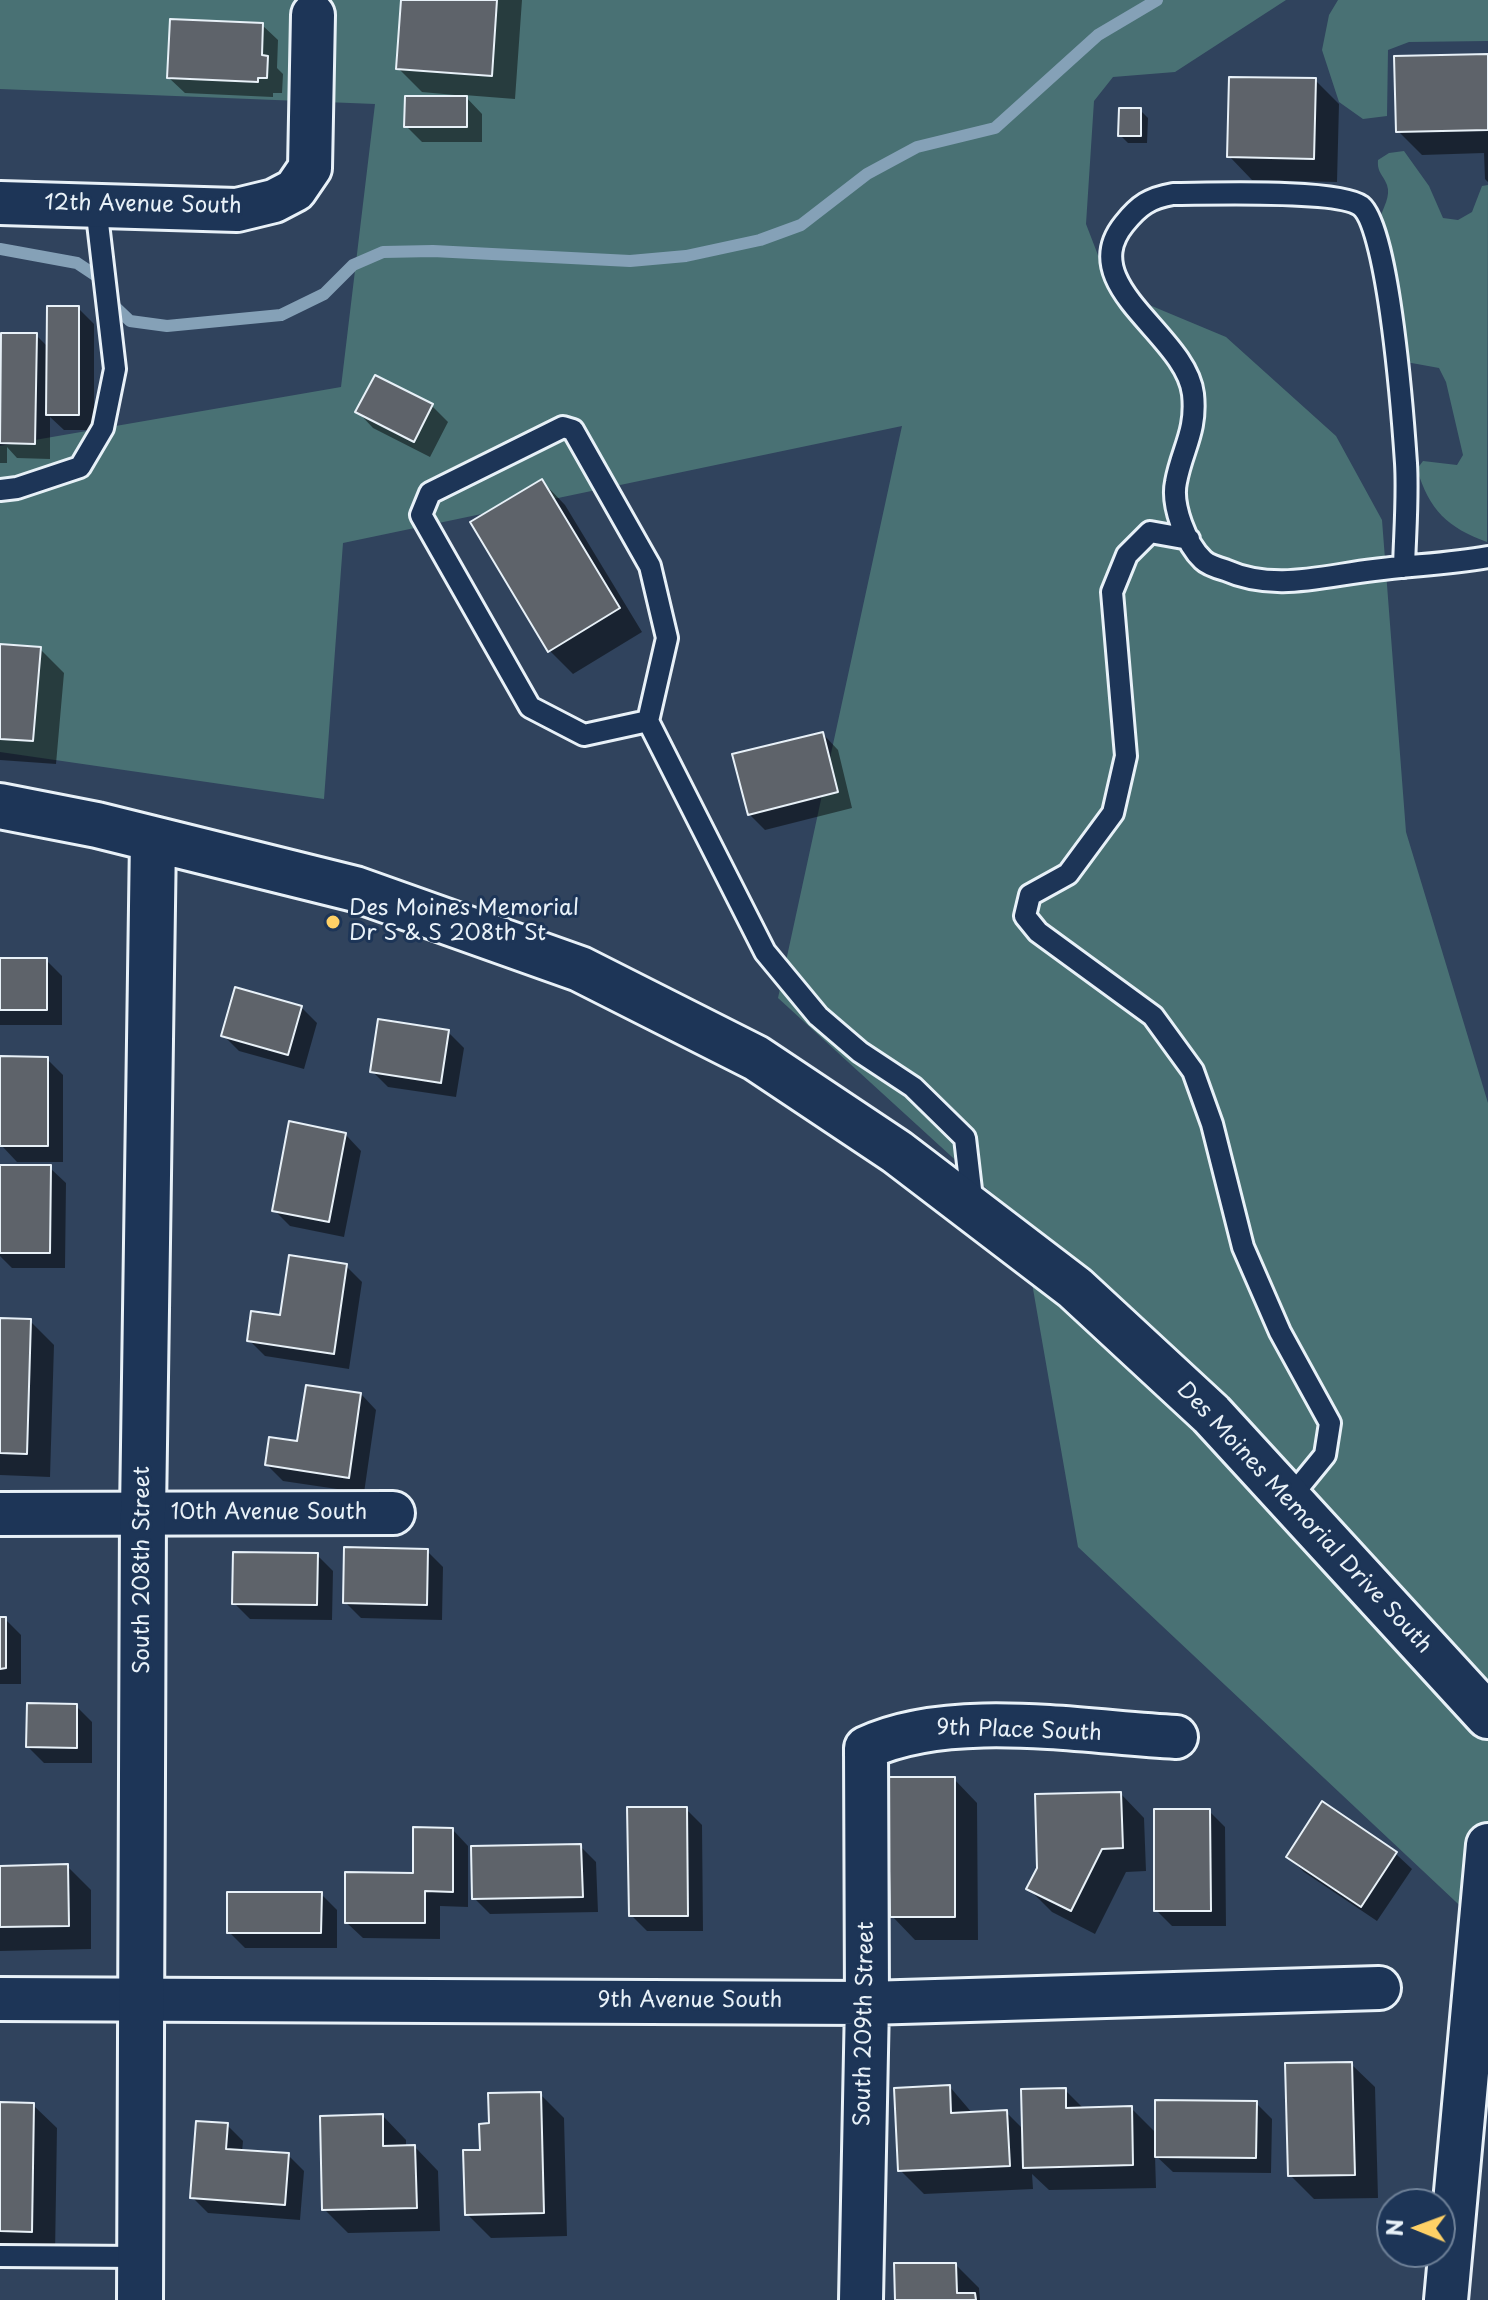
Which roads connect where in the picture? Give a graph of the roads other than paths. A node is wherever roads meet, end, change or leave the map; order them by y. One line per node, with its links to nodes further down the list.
1 (313, 15): 3 (street, 12th Avenue South)
2 (0, 203): 3 (street, 12th Avenue South)
3 (96, 206): 4 (lane)
4 (0, 490)
5 (1189, 539): 7 (lane); 7 (lane); 12 (lane)
6 (1488, 557): 7 (lane)
7 (1404, 567)
8 (648, 721): 8 (lane); 11 (lane)
9 (0, 806): 10 (main road, Des Moines Memorial Drive South)
10 (153, 839): 11 (main road, Des Moines Memorial Drive South); 13 (main road, South 208th Street)
11 (973, 1211): 12 (main road, Des Moines Memorial Drive South)
12 (1289, 1499): 16 (main road, Des Moines Memorial Drive South)
13 (143, 1512): 14 (street, 10th Avenue South); 15 (street, 10th Avenue South); 21 (main road, South 208th Street)
14 (393, 1513)
15 (0, 1514)
16 (1488, 1716)
17 (1176, 1737): 18 (street, 9th Place South)
18 (866, 1748): 23 (street, South 209th Street)
19 (1488, 1845): 24 (street)
20 (1379, 1988): 23 (street, 9th Avenue South)
21 (140, 1998): 22 (street, 9th Avenue South); 23 (street, 9th Avenue South); 26 (main road, South 208th Street)
22 (0, 1999)
23 (867, 2003): 28 (street, South 209th Street)
24 (1474, 2178): 29 (street)
25 (0, 2256): 26 (lane)
26 (140, 2257): 27 (main road, South 208th Street)
27 (140, 2300)
28 (861, 2300)
29 (1446, 2300)

